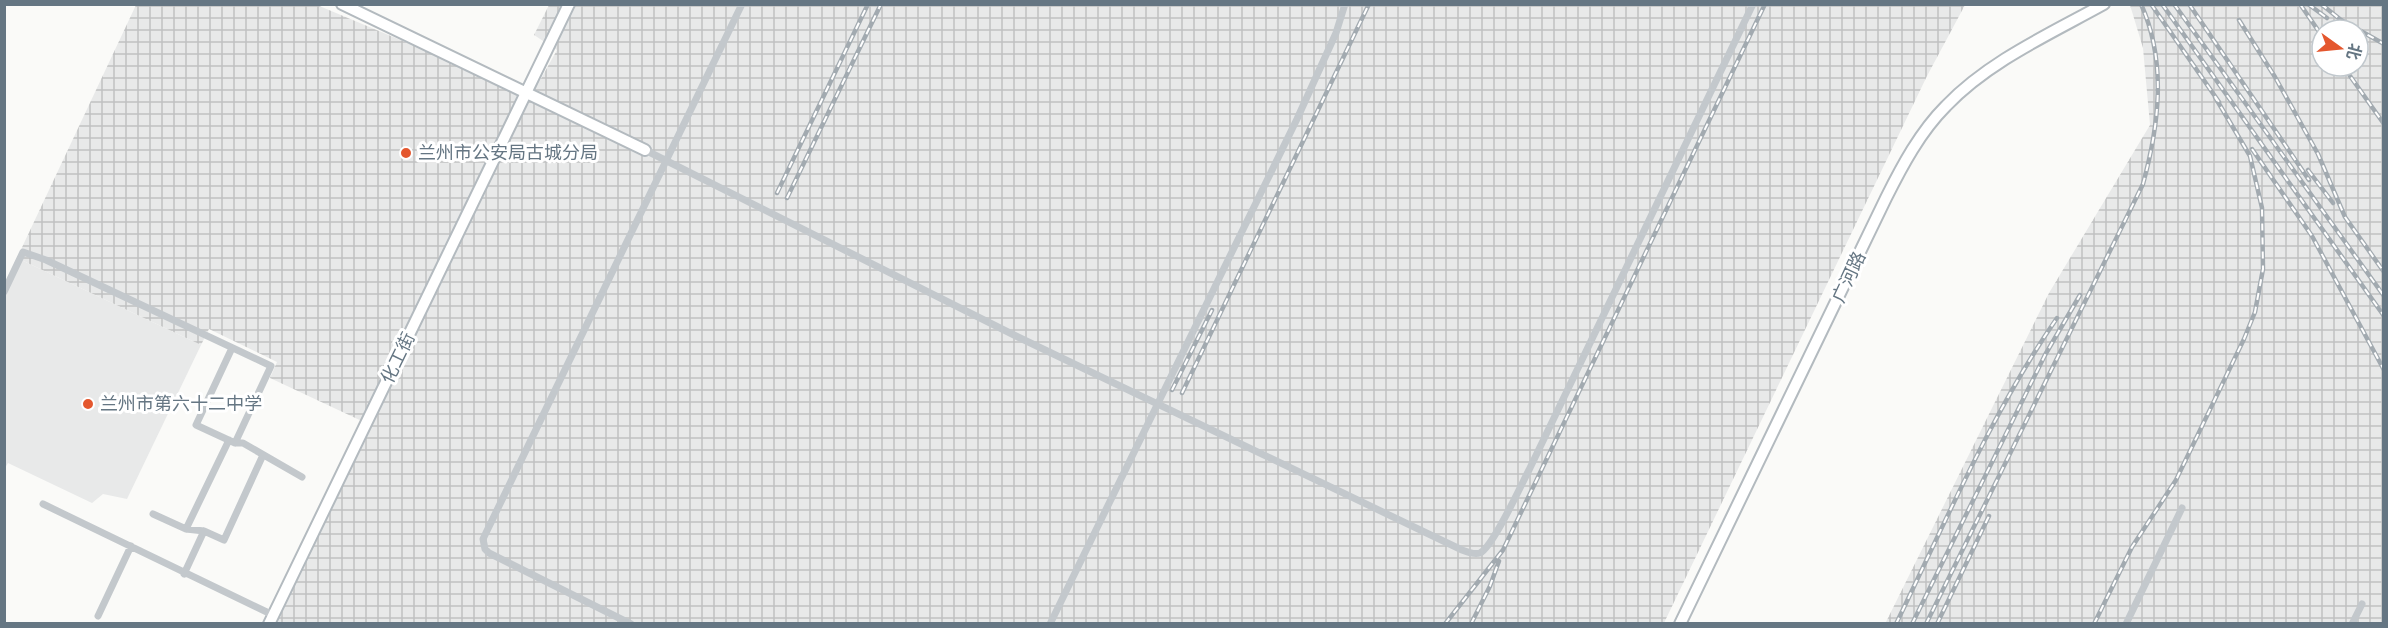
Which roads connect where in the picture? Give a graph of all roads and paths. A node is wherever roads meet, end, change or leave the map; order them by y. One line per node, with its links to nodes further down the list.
1 (342, 4): 7 (street)
2 (569, 4): 7 (street, 化工街)
3 (742, 4): 9 (street)
4 (1345, 4): 12 (street)
5 (1753, 4): 12 (street)
6 (2104, 4): 28 (street, 广河路)
7 (527, 93): 8 (street); 25 (street, 化工街)
8 (645, 150): 9 (street)
9 (666, 161): 12 (street); 26 (street)
10 (4, 292): 11 (street)
11 (232, 348): 13 (street); 13 (street)
12 (1156, 404): 27 (street)
13 (232, 442): 14 (street); 19 (street)
14 (263, 455): 15 (street); 20 (street)
15 (302, 477)
16 (43, 504): 21 (street)
17 (2182, 508): 29 (street)
18 (153, 514): 19 (street)
19 (186, 529): 20 (street)
20 (204, 531): 22 (street)
21 (131, 546): 22 (street); 24 (street)
22 (184, 574): 25 (street)
23 (2362, 604): 30 (street)
24 (98, 616)
25 (271, 619)
26 (631, 624)
27 (1050, 624)
28 (1680, 624)
29 (2126, 624)
30 (2352, 624)

